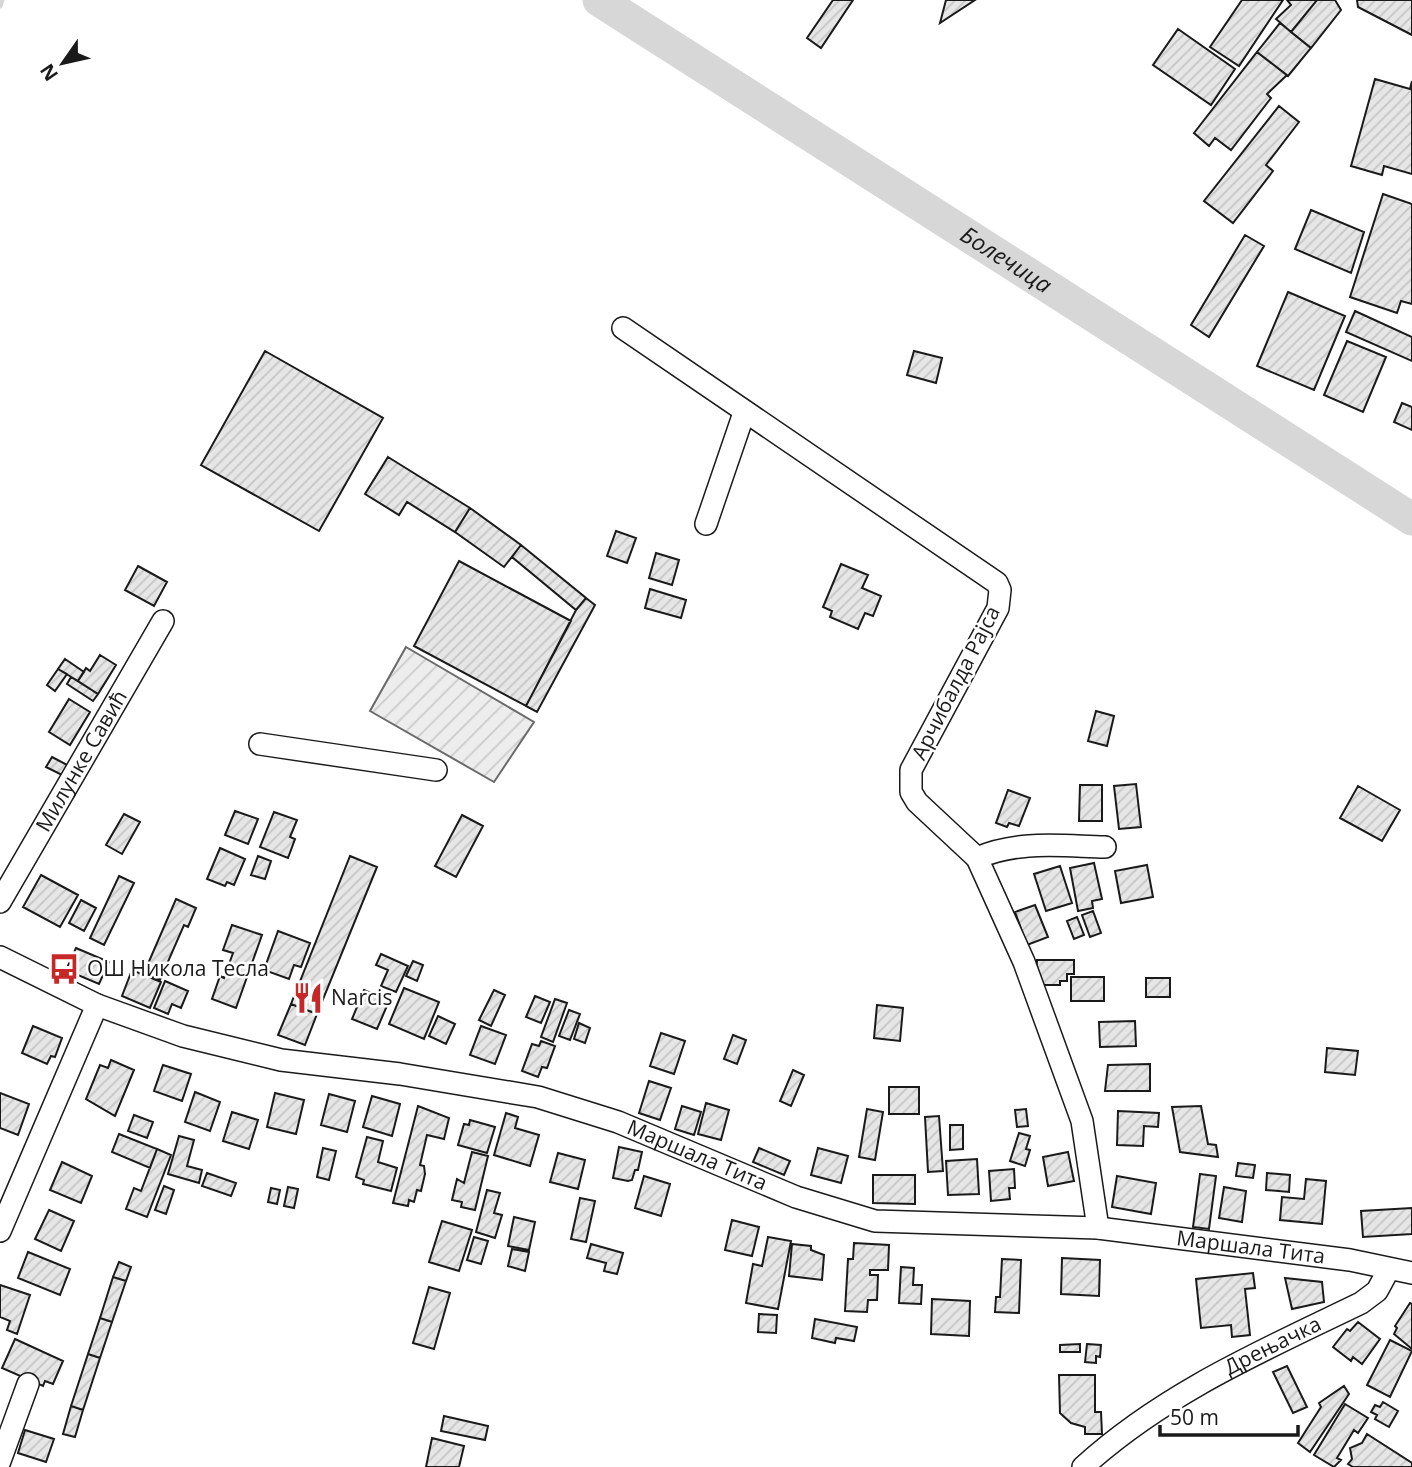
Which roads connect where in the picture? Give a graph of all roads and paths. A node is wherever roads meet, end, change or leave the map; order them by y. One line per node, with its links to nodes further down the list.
1 (623, 328): 2 (street, Арчибалда Рајса)
2 (744, 413): 3 (street); 8 (street, Арчибалда Рајса)
3 (706, 524)
4 (163, 621): 9 (street, Милунке Савић)
5 (260, 744): 6 (street)
6 (436, 770)
7 (1105, 847): 8 (street)
8 (977, 858): 12 (street, Арчибалда Рајса)
9 (0, 902)
10 (0, 957): 11 (street, Маршала Тита)
11 (97, 1005): 12 (street, Маршала Тита); 13 (street)
12 (1098, 1228): 14 (street, Маршала Тита)
13 (0, 1231)
14 (1389, 1269): 15 (street, Маршала Тита); 18 (street, Дрењачка)
15 (1412, 1273)
16 (28, 1384): 17 (street)
17 (0, 1461)
18 (1083, 1467)

